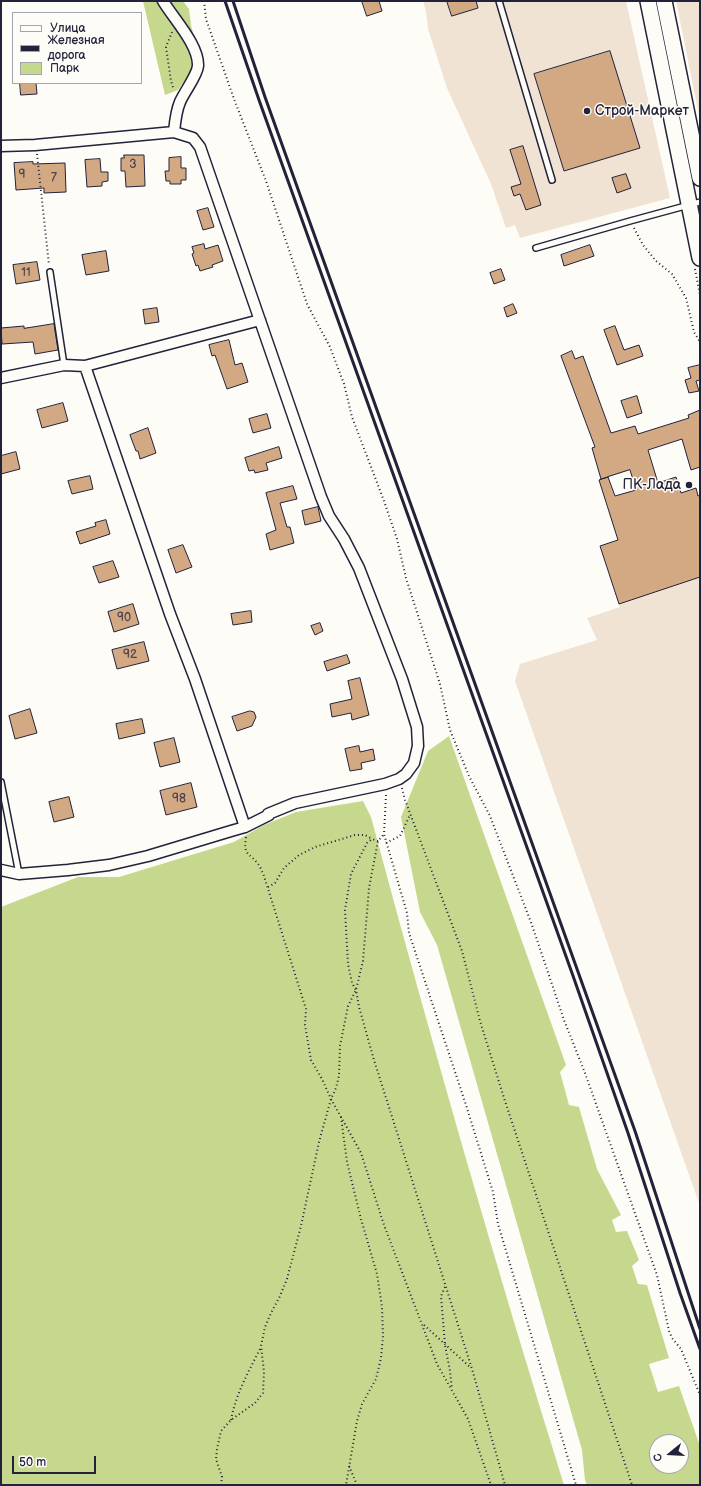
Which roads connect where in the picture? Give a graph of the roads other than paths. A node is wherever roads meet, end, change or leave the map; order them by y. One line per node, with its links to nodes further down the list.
1 (163, 1): 5 (street)
2 (499, 1): 8 (lane)
3 (648, 1): 9 (main road)
4 (664, 1): 7 (main road)
5 (174, 132): 6 (street); 13 (street)
6 (1, 146)
7 (700, 178)
8 (552, 180)
9 (694, 204): 10 (lane); 11 (main road)
10 (536, 248)
11 (700, 258)
12 (50, 272): 14 (lane)
13 (260, 320): 15 (street); 18 (street)
14 (64, 365): 15 (street); 16 (street)
15 (85, 366): 18 (street)
16 (1, 378)
17 (1, 782): 20 (lane)
18 (245, 827): 20 (street)
19 (1, 870): 20 (street)
20 (19, 874)

